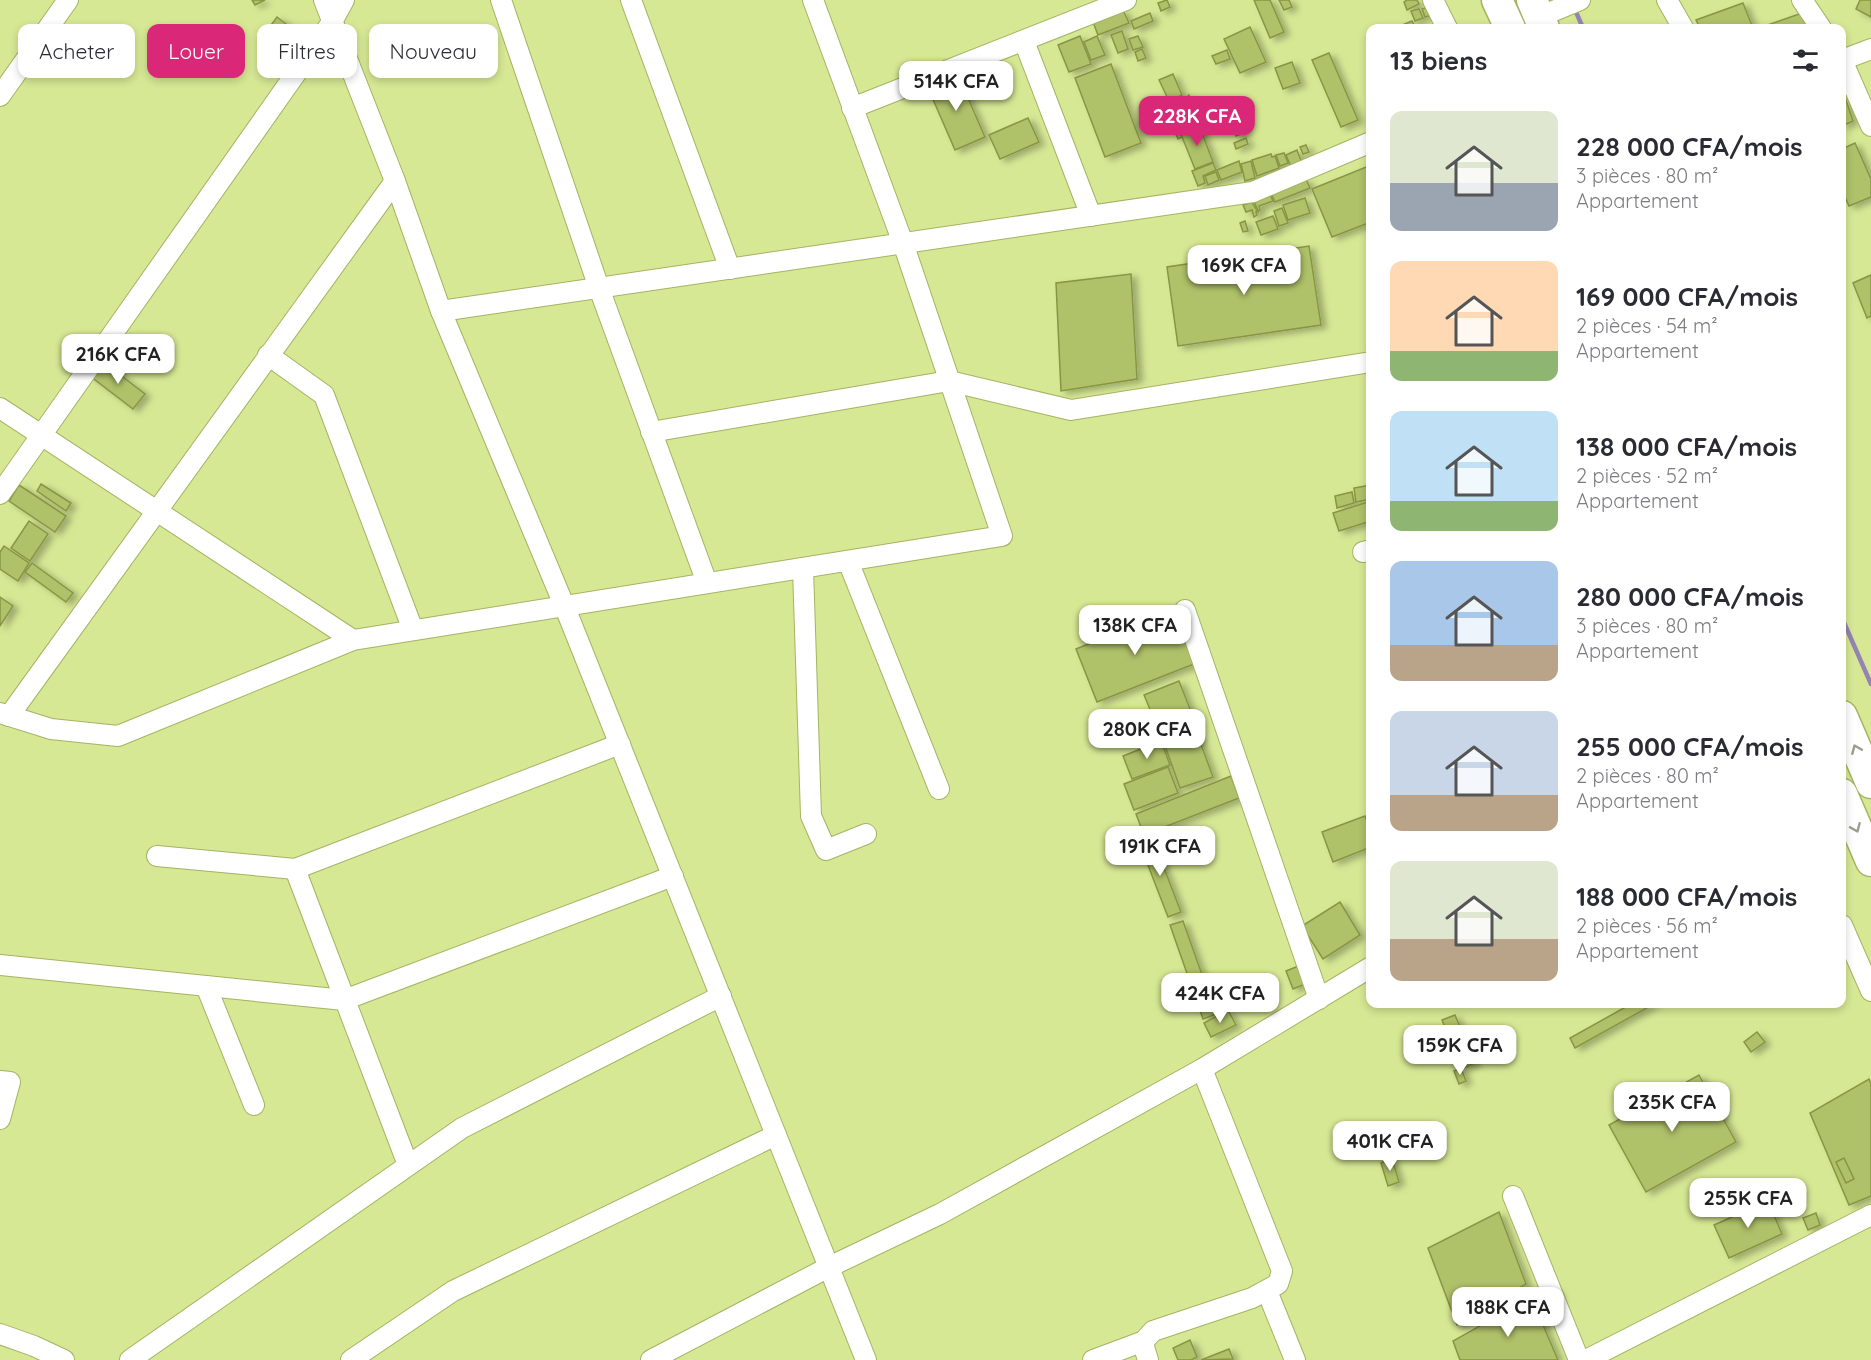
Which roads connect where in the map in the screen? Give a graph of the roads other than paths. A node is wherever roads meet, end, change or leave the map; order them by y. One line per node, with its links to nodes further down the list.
1 (68, 0): 23 (street)
2 (324, 0): 14 (street)
3 (344, 0): 14 (street)
4 (501, 0): 31 (street)
5 (631, 0): 30 (street)
6 (813, 0): 24 (street)
7 (1126, 0): 19 (street)
8 (1433, 0): 15 (street)
9 (1497, 0): 16 (highway)
10 (1580, 0): 13 (street)
11 (1667, 0): 17 (street)
12 (1802, 0): 18 (street)
13 (1538, 15)
14 (332, 22): 27 (street); 38 (street)
15 (1445, 24)
16 (1508, 24)
17 (1681, 24)
18 (1818, 24)
19 (1024, 41): 24 (street); 28 (street)
20 (1871, 48): 21 (street)
21 (1846, 58)
22 (1846, 69): 25 (street)
23 (0, 96)
24 (852, 108): 29 (street)
25 (1871, 126)
26 (1366, 144): 28 (street)
27 (395, 181): 32 (street); 33 (street)
28 (1091, 216): 29 (street)
29 (903, 243): 30 (street); 35 (street)
30 (730, 269): 31 (street)
31 (599, 288): 32 (street); 37 (street)
32 (441, 311): 44 (street)
33 (268, 355): 40 (street); 46 (street)
34 (1366, 363): 35 (street)
35 (949, 381): 37 (street); 41 (street)
36 (0, 408): 38 (street)
37 (651, 432): 43 (street)
38 (40, 435): 39 (street); 40 (street)
39 (0, 494)
40 (156, 510): 47 (street); 48 (street)
41 (848, 561): 42 (street); 52 (street)
42 (803, 568): 43 (street); 54 (street)
43 (707, 583): 44 (street)
44 (564, 605): 46 (street); 50 (street)
45 (1185, 610): 65 (street)
46 (413, 630): 47 (street)
47 (353, 640): 48 (street)
48 (5, 714)
49 (1846, 725): 51 (highway, one-way to 49)
50 (620, 744): 57 (street); 58 (street)
51 (1871, 783)
52 (939, 789)
53 (1846, 803): 56 (highway, one-way to 56)
54 (866, 834)
55 (157, 856): 57 (street)
56 (1871, 861)
57 (295, 870): 66 (street)
58 (673, 876): 64 (street); 66 (street)
59 (1846, 934): 63 (street)
60 (0, 965): 62 (street)
61 (1366, 970): 65 (street)
62 (206, 986): 66 (street); 69 (street)
63 (1871, 991)
64 (721, 996): 71 (street); 72 (street)
65 (1319, 999): 67 (street)
66 (344, 1000): 72 (street)
67 (1202, 1069): 75 (street); 76 (street)
68 (0, 1081): 70 (street)
69 (254, 1105)
70 (0, 1119)
71 (776, 1135): 75 (street); 81 (street)
72 (408, 1165): 80 (street)
73 (1513, 1196): 86 (street)
74 (1871, 1215): 87 (street)
75 (829, 1268): 82 (street); 83 (street)
76 (1267, 1291): 78 (street); 85 (street)
77 (0, 1334): 79 (street)
78 (1146, 1350): 84 (street)
79 (64, 1360)
80 (130, 1360)
81 (351, 1360)
82 (651, 1360)
83 (866, 1360)
84 (1093, 1360)
85 (1295, 1360)
86 (1579, 1360)
87 (1586, 1360)

